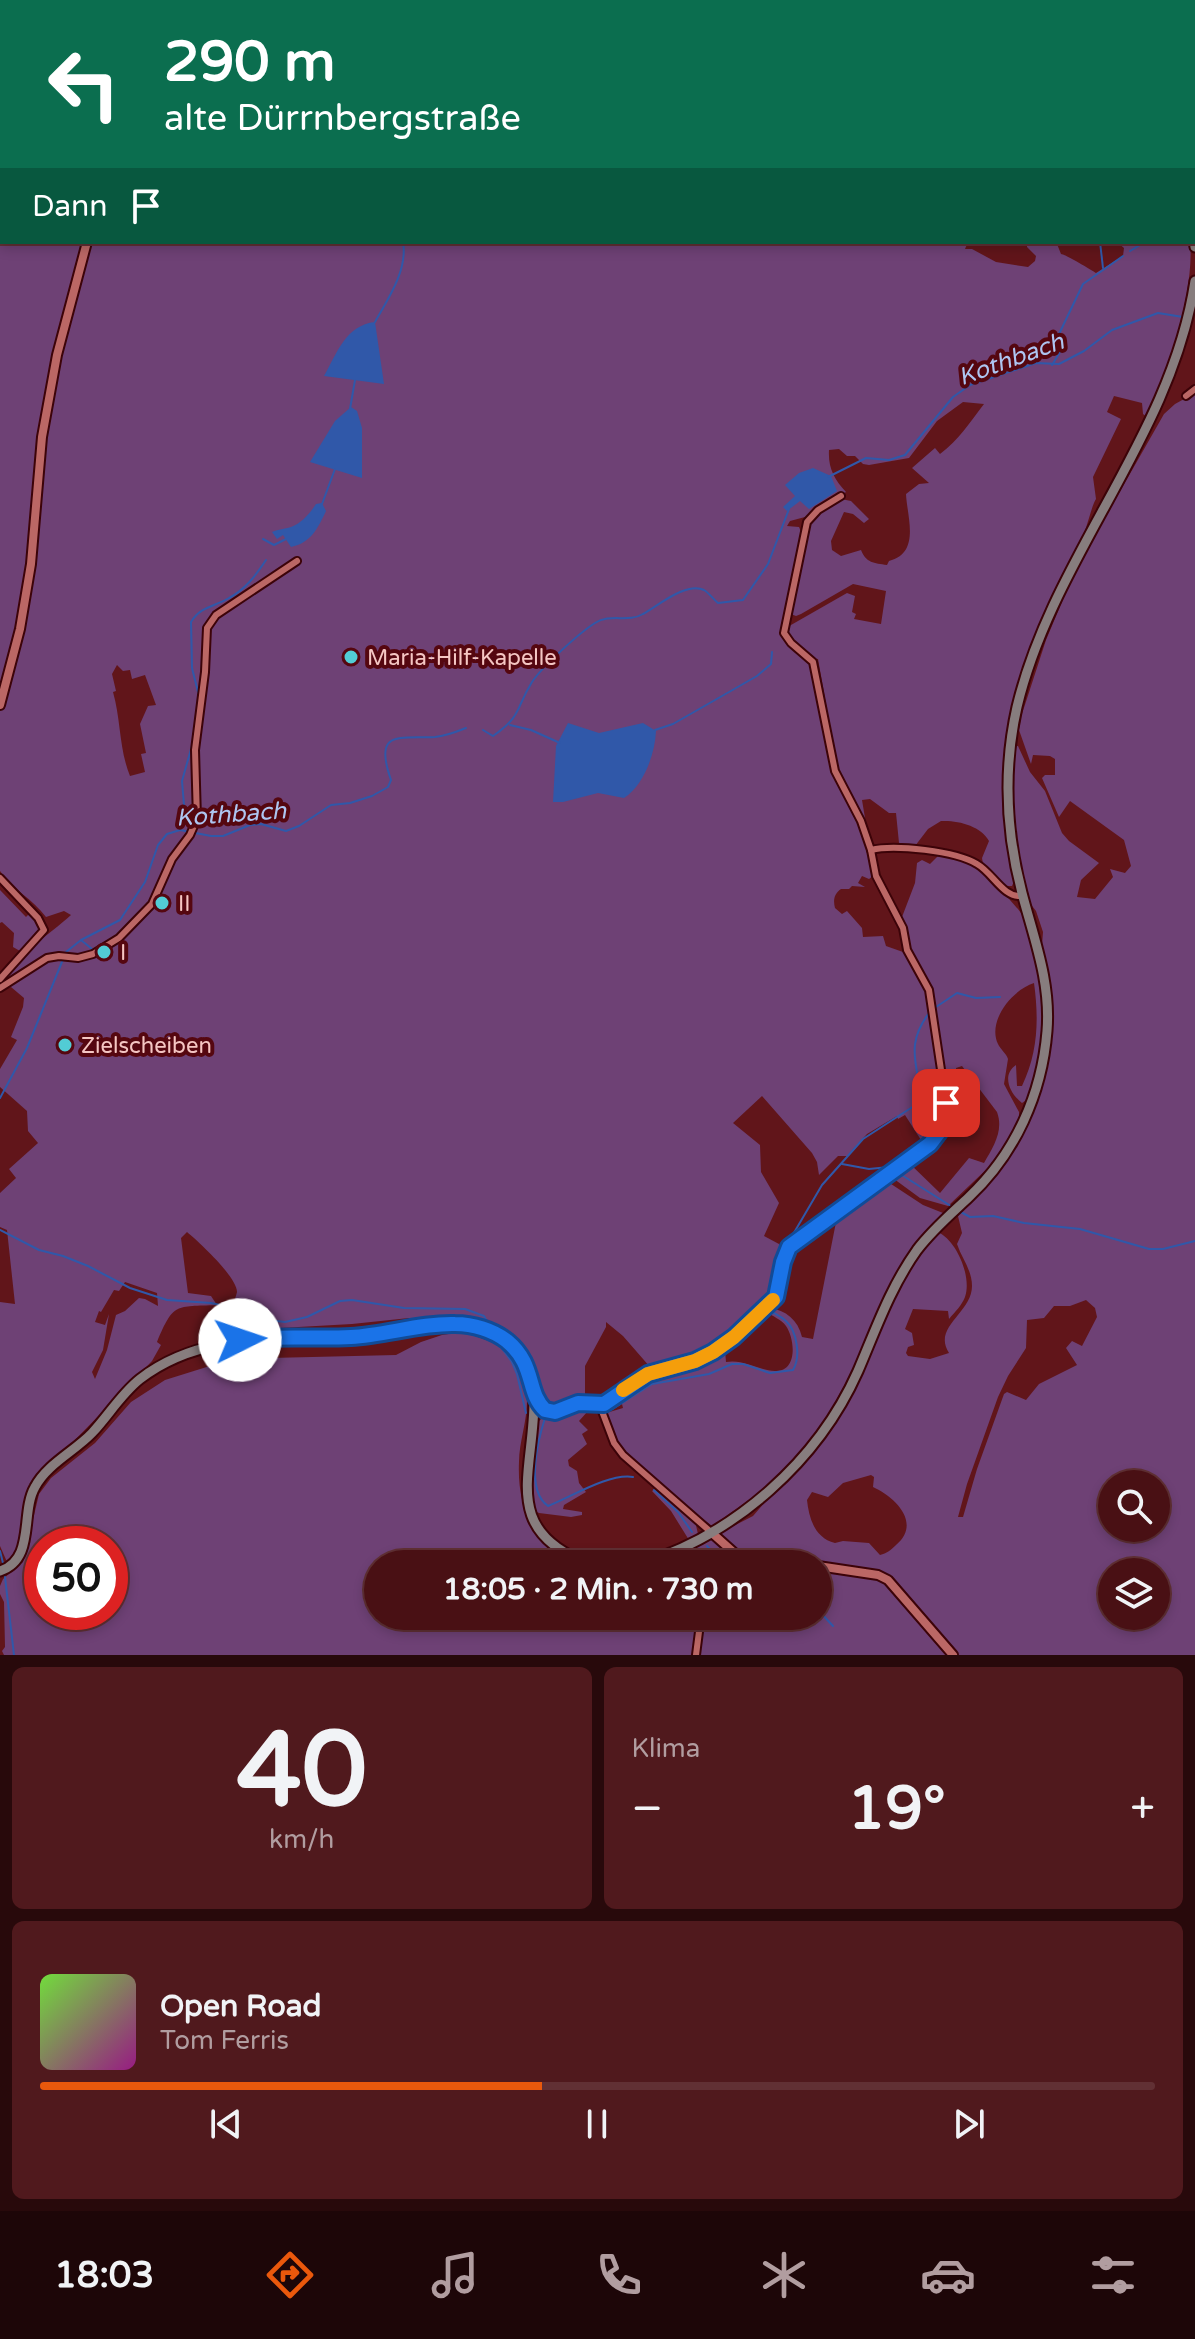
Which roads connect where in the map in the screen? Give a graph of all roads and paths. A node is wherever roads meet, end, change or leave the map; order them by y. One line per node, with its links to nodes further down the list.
1 (86, 244): 7 (street)
2 (1195, 281): 10 (main road)
3 (1195, 389): 4 (street)
4 (1186, 396)
5 (841, 496): 8 (street)
6 (297, 561): 12 (street)
7 (0, 705)
8 (871, 850): 10 (street); 14 (street)
9 (0, 878): 11 (street)
10 (1022, 896): 17 (main road)
11 (0, 979)
12 (0, 988)
13 (534, 1393): 15 (street); 16 (main road); 22 (main road)
14 (601, 1408): 15 (street); 17 (street)
15 (545, 1410): 16 (street)
16 (532, 1421): 18 (main road)
17 (712, 1533): 19 (main road); 20 (street)
18 (560, 1550)
19 (676, 1550)
20 (728, 1550)
21 (832, 1568): 25 (street)
22 (0, 1571)
23 (699, 1630): 24 (street)
24 (696, 1655)
25 (953, 1655)

